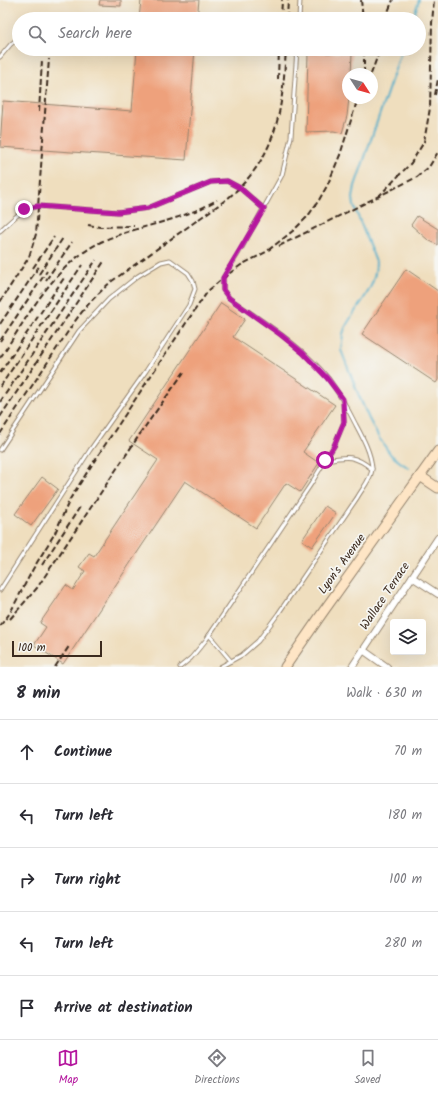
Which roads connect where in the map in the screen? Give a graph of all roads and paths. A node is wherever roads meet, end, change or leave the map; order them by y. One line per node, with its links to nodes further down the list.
1 (300, 0): 2 (lane)
2 (299, 12)
3 (12, 43): 5 (lane)
4 (297, 56): 6 (lane)
5 (0, 57)
6 (264, 209): 7 (lane); 8 (lane)
7 (0, 231)
8 (343, 399): 11 (lane); 12 (lane)
9 (0, 450): 17 (lane)
10 (438, 451): 13 (main road)
11 (325, 460): 12 (lane); 19 (lane)
12 (372, 469): 21 (lane)
13 (420, 476): 14 (main road); 24 (main road, Lyon's Avenue)
14 (438, 488)
15 (438, 538): 16 (street, Wallace Terrace)
16 (412, 577): 18 (street); 20 (street, Wallace Terrace)
17 (0, 590)
18 (438, 594)
19 (209, 635): 21 (lane); 22 (lane)
20 (363, 650): 25 (street, Wallace Terrace); 26 (street)
21 (231, 661): 23 (lane)
22 (180, 667)
23 (220, 667)
24 (285, 667)
25 (352, 667)
26 (387, 667)

